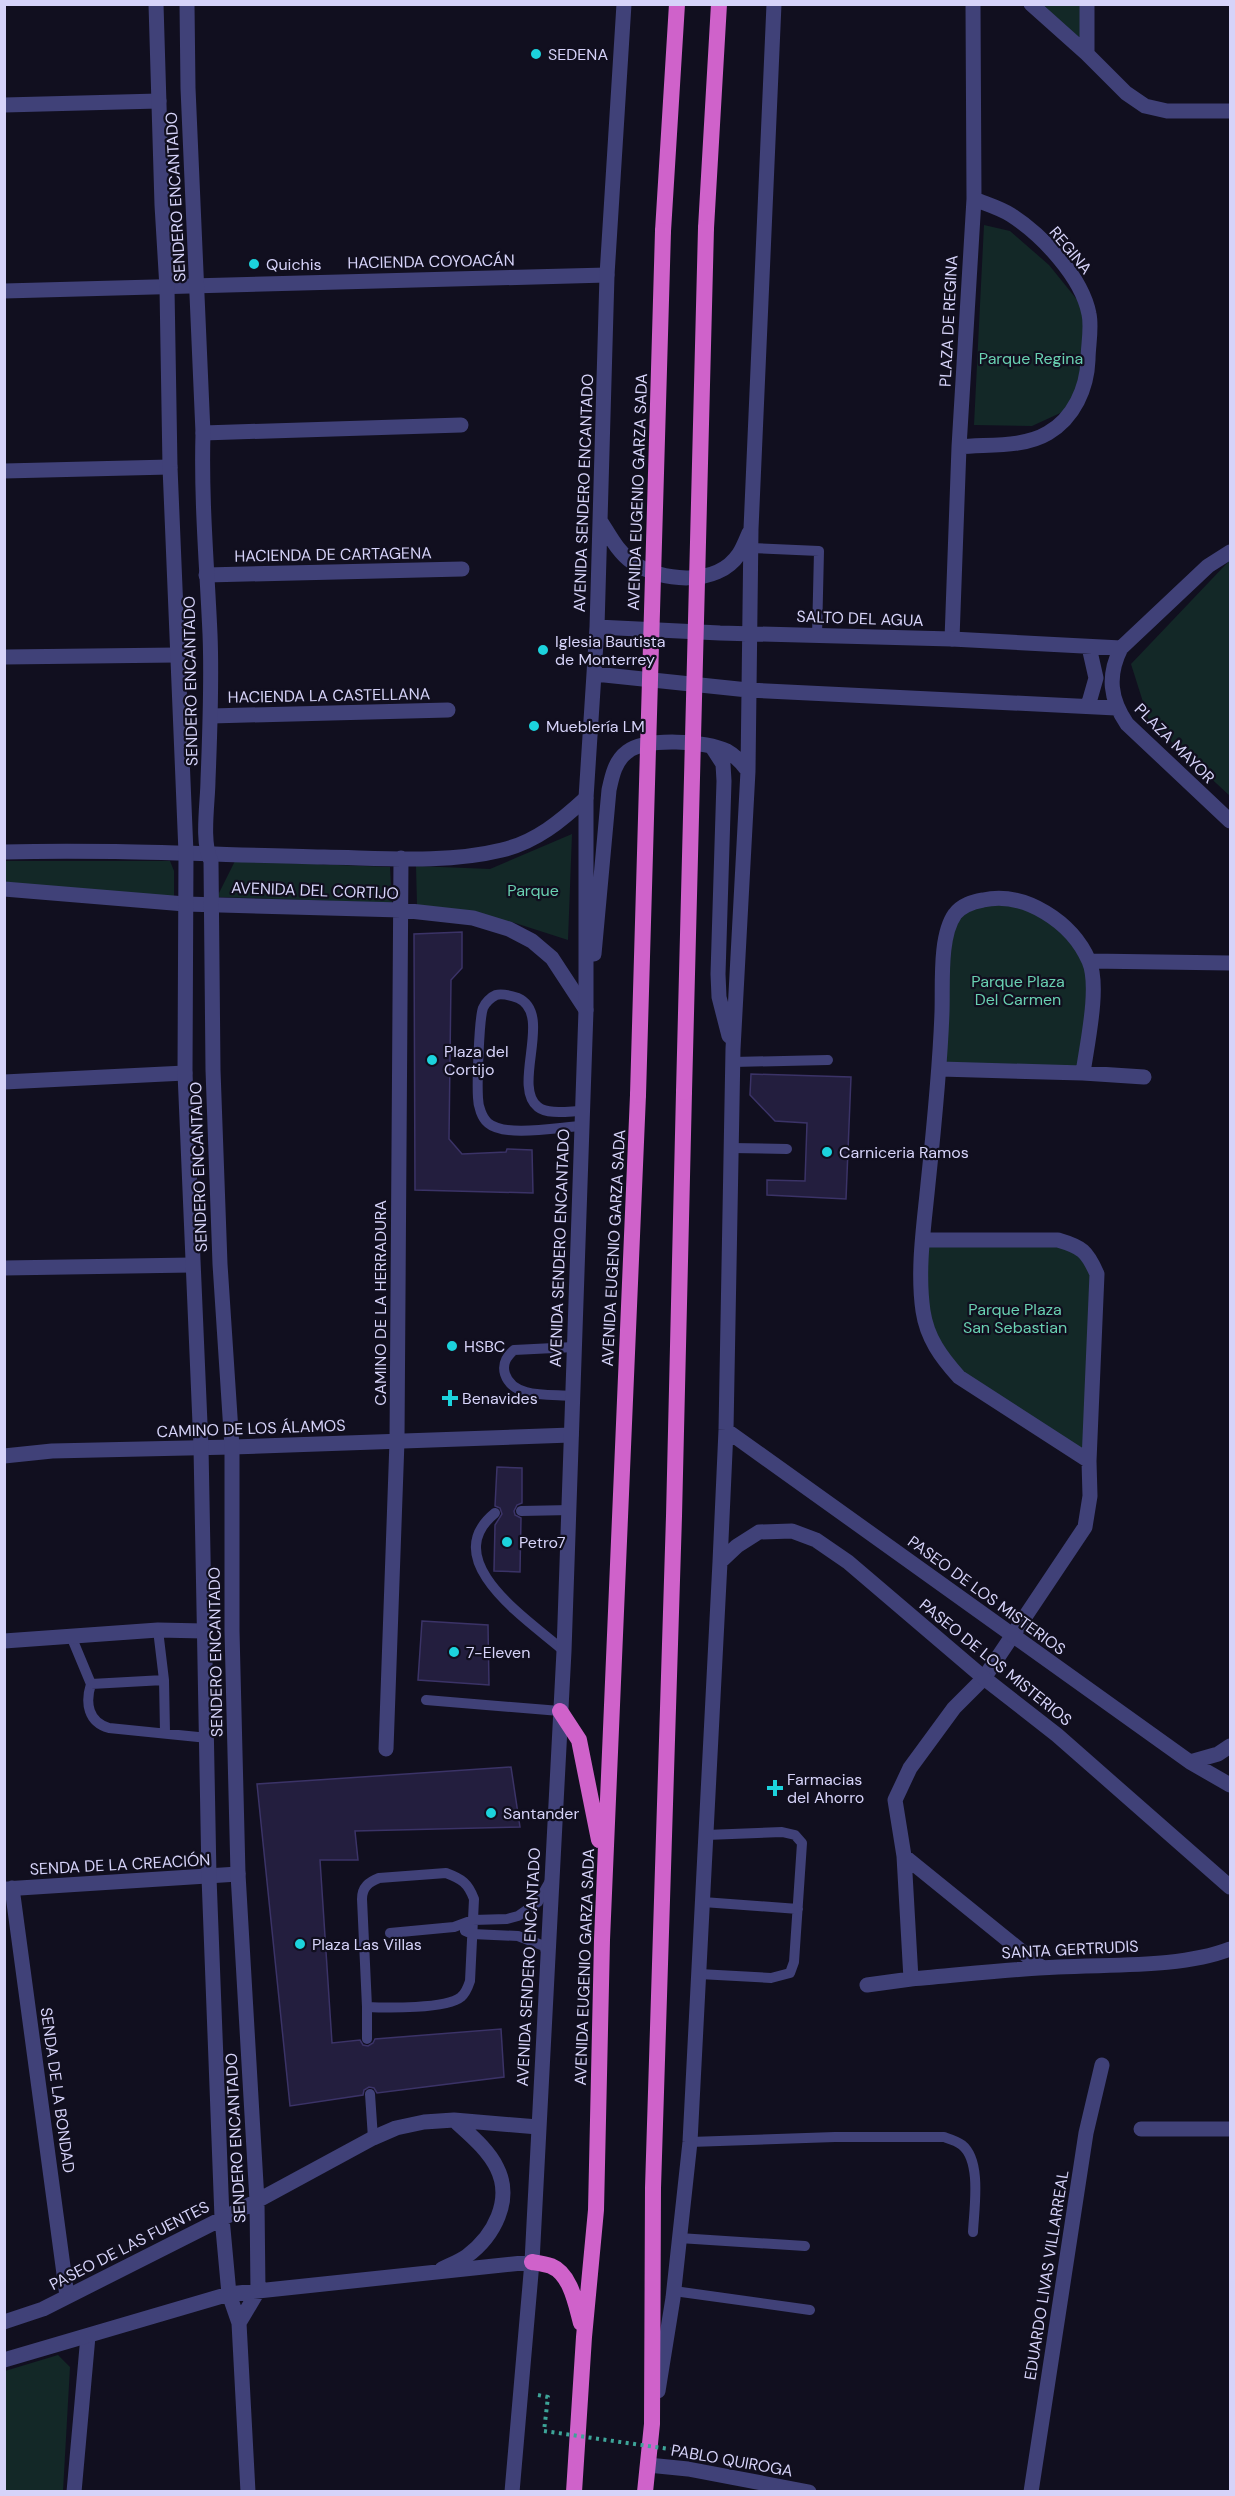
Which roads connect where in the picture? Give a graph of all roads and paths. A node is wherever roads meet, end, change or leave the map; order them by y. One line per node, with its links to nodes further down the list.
1 (156, 4): 11 (street, SENDERO ENCANTADO)
2 (187, 4): 16 (street, SENDERO ENCANTADO)
3 (677, 4): 110 (highway, AVENIDA EUGENIO GARZA SADA, bridge)
4 (719, 4): 151 (highway, bridge)
5 (774, 4): 25 (street)
6 (973, 4): 14 (street, PLAZA DE REGINA)
7 (1030, 4): 10 (street)
8 (1087, 4): 10 (street)
9 (620, 7): 15 (street, AVENIDA SENDERO ENCANTADO)
10 (1087, 54): 13 (street)
11 (159, 101): 12 (street); 17 (street, SENDERO ENCANTADO)
12 (4, 105)
13 (1230, 111)
14 (974, 199): 21 (street, PLAZA DE REGINA); 21 (street, REGINA)
15 (607, 275): 16 (street, HACIENDA COYOACÁN); 24 (street, AVENIDA SENDERO ENCANTADO)
16 (197, 285): 17 (street, HACIENDA COYOACÁN); 20 (street, SENDERO ENCANTADO)
17 (167, 288): 18 (street, HACIENDA COYOACÁN); 22 (street, SENDERO ENCANTADO)
18 (4, 291)
19 (461, 425): 20 (street)
20 (203, 433): 30 (street, SENDERO ENCANTADO)
21 (958, 447): 34 (street, PLAZA DE REGINA)
22 (170, 467): 23 (street); 37 (street, SENDERO ENCANTADO)
23 (4, 471)
24 (602, 522): 25 (street); 31 (street, AVENIDA SENDERO ENCANTADO)
25 (751, 529): 27 (street)
26 (1230, 541): 28 (street, PLAZA MAYOR)
27 (751, 548): 32 (street); 33 (lane)
28 (1224, 555): 36 (street, PLAZA MAYOR)
29 (462, 569): 30 (street, HACIENDA DE CARTAGENA)
30 (206, 575): 44 (street, SENDERO ENCANTADO)
31 (597, 627): 32 (street, SALTO DEL AGUA); 39 (street, AVENIDA SENDERO ENCANTADO)
32 (751, 633): 33 (street, SALTO DEL AGUA); 40 (street)
33 (817, 636): 34 (street, SALTO DEL AGUA)
34 (952, 639): 35 (street, SALTO DEL AGUA)
35 (1089, 647): 36 (street, SALTO DEL AGUA); 41 (street)
36 (1121, 648): 42 (street, PLAZA MAYOR)
37 (177, 655): 38 (street); 50 (street, SENDERO ENCANTADO)
38 (4, 657)
39 (595, 674): 40 (street); 47 (street, AVENIDA SENDERO ENCANTADO)
40 (748, 690): 41 (street); 46 (street)
41 (1088, 706): 42 (street)
42 (1116, 708): 48 (street, PLAZA MAYOR)
43 (448, 710): 44 (street, HACIENDA LA CASTELLANA)
44 (211, 716): 51 (street, SENDERO ENCANTADO)
45 (712, 747): 46 (street); 59 (street); 60 (street)
46 (748, 771): 60 (street)
47 (586, 798): 52 (street, AVENIDA DEL CORTIJO); 59 (street, AVENIDA SENDERO ENCANTADO)
48 (1230, 821)
49 (4, 852): 50 (street, AVENIDA DEL CORTIJO)
50 (186, 853): 51 (street, AVENIDA DEL CORTIJO); 54 (street, SENDERO ENCANTADO)
51 (208, 854): 52 (street, AVENIDA DEL CORTIJO); 55 (street, SENDERO ENCANTADO)
52 (401, 858): 56 (street, CAMINO DE LA HERRADURA)
53 (4, 889): 54 (street, AVENIDA DEL CORTIJO)
54 (185, 904): 55 (street, AVENIDA DEL CORTIJO); 63 (street, SENDERO ENCANTADO)
55 (212, 905): 56 (street, AVENIDA DEL CORTIJO); 79 (street, SENDERO ENCANTADO)
56 (401, 910): 59 (street, AVENIDA DEL CORTIJO); 77 (street, CAMINO DE LA HERRADURA)
57 (1090, 961): 58 (street); 62 (street); 64 (street)
58 (1230, 963)
59 (586, 1010): 67 (street, AVENIDA SENDERO ENCANTADO)
60 (733, 1056): 61 (lane); 68 (street)
61 (828, 1060)
62 (940, 1069): 64 (street); 70 (street)
63 (185, 1073): 66 (street); 71 (street, SENDERO ENCANTADO)
64 (1083, 1073): 65 (street)
65 (1144, 1077)
66 (4, 1082)
67 (582, 1118): 67 (lane); 73 (street, AVENIDA SENDERO ENCANTADO)
68 (731, 1148): 69 (lane); 75 (street)
69 (787, 1149)
70 (923, 1240): 81 (street); 81 (street)
71 (192, 1265): 72 (street); 78 (street, SENDERO ENCANTADO)
72 (4, 1268)
73 (574, 1347): 74 (street, AVENIDA SENDERO ENCANTADO); 74 (lane)
74 (572, 1396): 76 (street, AVENIDA SENDERO ENCANTADO)
75 (726, 1430): 85 (street); 89 (street, PASEO DE LOS MISTERIOS)
76 (571, 1435): 77 (street, CAMINO DE LOS ÁLAMOS); 82 (street, AVENIDA SENDERO ENCANTADO)
77 (397, 1441): 79 (street, CAMINO DE LOS ÁLAMOS); 100 (street, CAMINO DE LA HERRADURA)
78 (201, 1447): 79 (street, CAMINO DE LOS ÁLAMOS); 80 (street, CAMINO DE LOS ÁLAMOS); 87 (street, SENDERO ENCANTADO)
79 (232, 1447): 105 (street, SENDERO ENCANTADO)
80 (4, 1456)
81 (1089, 1461): 89 (street)
82 (570, 1510): 83 (lane); 91 (street, AVENIDA SENDERO ENCANTADO)
83 (521, 1511)
84 (495, 1513): 91 (lane)
85 (720, 1562): 92 (street, PASEO DE LOS MISTERIOS); 103 (street)
86 (158, 1630): 87 (street); 88 (street); 93 (lane)
87 (204, 1631): 98 (street, SENDERO ENCANTADO)
88 (71, 1636): 90 (street); 94 (lane)
89 (1014, 1636): 92 (street); 101 (street, PASEO DE LOS MISTERIOS)
90 (4, 1641)
91 (564, 1651): 96 (street, AVENIDA SENDERO ENCANTADO)
92 (984, 1678): 104 (street); 108 (street, PASEO DE LOS MISTERIOS)
93 (164, 1680): 94 (lane); 97 (lane)
94 (91, 1684): 97 (lane)
95 (426, 1700): 96 (lane)
96 (560, 1711): 107 (street, AVENIDA SENDERO ENCANTADO); 110 (highway)
97 (165, 1733): 98 (lane)
98 (208, 1738): 106 (street, SENDERO ENCANTADO)
99 (1230, 1746): 101 (street)
100 (386, 1749)
101 (1190, 1762): 102 (street, PASEO DE LOS MISTERIOS)
102 (1230, 1785)
103 (706, 1834): 111 (street); 112 (lane)
104 (904, 1856): 119 (street); 121 (street)
105 (238, 1874): 106 (street, SENDA DE LA CREACIÓN); 133 (street, SENDERO ENCANTADO)
106 (209, 1877): 109 (street, SENDA DE LA CREACIÓN); 134 (street, SENDERO ENCANTADO)
107 (551, 1880): 113 (lane); 118 (street, AVENIDA SENDERO ENCANTADO)
108 (1230, 1887)
109 (8, 1888): 143 (street, SENDA DE LA BONDAD)
110 (604, 1888): 148 (highway, AVENIDA EUGENIO GARZA SADA)
111 (703, 1902): 112 (lane); 120 (street)
112 (798, 1910): 120 (lane)
113 (473, 1920): 114 (lane); 116 (lane); 123 (lane)
114 (454, 1927): 115 (lane); 116 (lane)
115 (390, 1933)
116 (472, 1934): 118 (lane); 123 (lane)
117 (1230, 1949): 119 (street, SANTA GERTRUDIS)
118 (547, 1954): 128 (street, AVENIDA SENDERO ENCANTADO)
119 (1041, 1967): 121 (street, SANTA GERTRUDIS)
120 (699, 1974): 132 (street)
121 (911, 1979): 122 (street, SANTA GERTRUDIS)
122 (867, 1985)
123 (367, 2007): 124 (lane)
124 (367, 2039)
125 (1102, 2065): 160 (street, EDUARDO LIVAS VILLARREAL)
126 (370, 2094): 131 (lane)
127 (454, 2120): 128 (street, PASEO DE LAS FUENTES); 131 (street, PASEO DE LAS FUENTES); 139 (street)
128 (538, 2127): 138 (street, AVENIDA SENDERO ENCANTADO)
129 (1141, 2129): 130 (street)
130 (1230, 2129)
131 (373, 2138): 133 (street, PASEO DE LAS FUENTES)
132 (690, 2142): 135 (lane); 136 (street)
133 (257, 2201): 134 (street, PASEO DE LAS FUENTES); 140 (street, SENDERO ENCANTADO)
134 (222, 2218): 142 (street, SENDERO ENCANTADO); 143 (street, PASEO DE LAS FUENTES)
135 (973, 2232)
136 (679, 2238): 137 (lane); 141 (street)
137 (805, 2246)
138 (532, 2262): 139 (street); 148 (highway); 156 (street, AVENIDA SENDERO ENCANTADO)
139 (431, 2274): 140 (street)
140 (258, 2291): 142 (street); 146 (street)
141 (674, 2291): 144 (lane); 151 (street)
142 (229, 2294): 146 (street, SENDERO ENCANTADO); 147 (street)
143 (67, 2296): 145 (street, PASEO DE LAS FUENTES)
144 (810, 2310)
145 (4, 2322)
146 (239, 2323): 155 (street, SENDERO ENCANTADO)
147 (88, 2336): 149 (street); 154 (street)
148 (584, 2337): 157 (highway, AVENIDA EUGENIO GARZA SADA)
149 (4, 2360)
150 (548, 2397): 152 (path, bridge)
151 (652, 2424): 153 (highway)
152 (675, 2450)
153 (648, 2465): 158 (highway); 159 (street, PABLO QUIROGA)
154 (74, 2492)
155 (248, 2492)
156 (512, 2492)
157 (574, 2492)
158 (645, 2492)
159 (809, 2492)
160 (1031, 2492)

